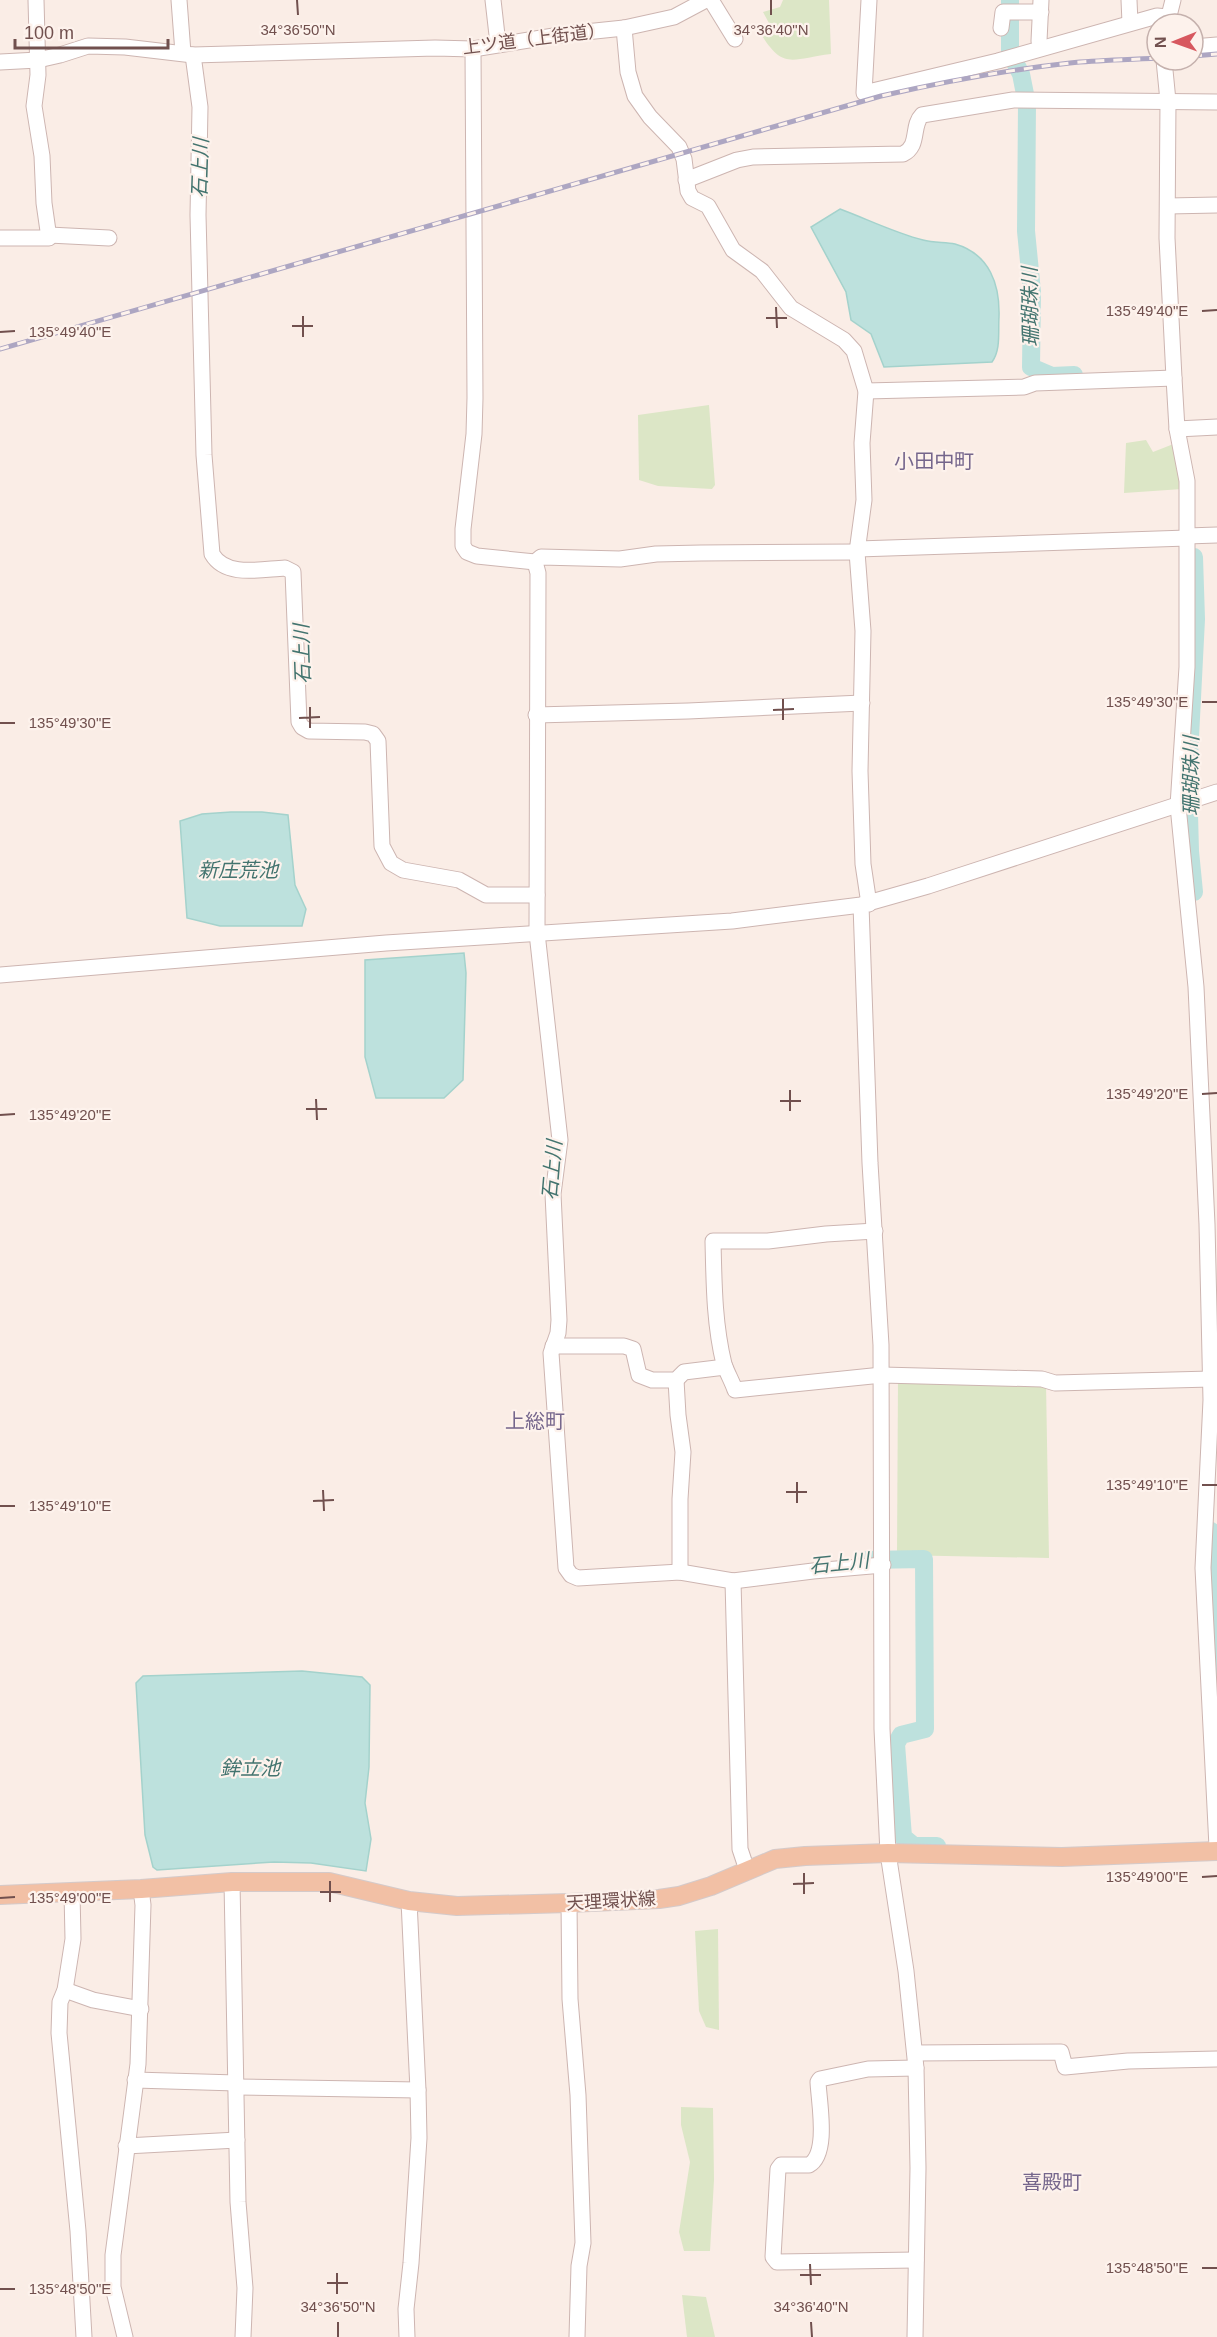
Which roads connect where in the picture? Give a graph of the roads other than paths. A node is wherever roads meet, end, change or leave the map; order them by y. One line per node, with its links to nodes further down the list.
1 (36, 0): 17 (street)
2 (179, 0): 16 (street)
3 (493, 0): 13 (street)
4 (706, 0): 10 (street, 上ツ道（上街道）); 12 (street)
5 (869, 0): 14 (street)
6 (1129, 0): 9 (street)
7 (1041, 6): 11 (street); 14 (street)
8 (1145, 19): 9 (street)
9 (1130, 23): 14 (street)
10 (624, 28): 13 (street, 上ツ道（上街道）); 22 (street)
11 (1001, 28)
12 (735, 39)
13 (498, 44): 15 (street, 上ツ道（上街道）)
14 (1041, 48)
15 (473, 49): 16 (street, 上ツ道（上街道）); 35 (street)
16 (188, 54): 17 (street, 上ツ道（上街道）); 40 (street)
17 (39, 60): 18 (street, 上ツ道（上街道）); 25 (street)
18 (0, 62)
19 (1165, 72): 20 (street)
20 (1168, 101): 21 (street); 22 (street); 24 (street)
21 (1217, 102)
22 (686, 180): 29 (street)
23 (1217, 205): 24 (street)
24 (1168, 206): 28 (street)
25 (49, 235): 26 (street); 27 (street)
26 (0, 238)
27 (109, 238)
28 (1174, 378): 29 (street); 31 (street)
29 (866, 391): 34 (street)
30 (1217, 427): 31 (street)
31 (1177, 429): 33 (street)
32 (1217, 535): 33 (street)
33 (1187, 537): 34 (street); 39 (street)
34 (858, 551): 35 (street); 36 (street)
35 (535, 562): 37 (street)
36 (861, 703): 37 (street); 41 (street)
37 (536, 715): 40 (street)
38 (1217, 792): 39 (street)
39 (1178, 806): 41 (street); 48 (street)
40 (537, 895): 42 (street)
41 (865, 905): 42 (street); 44 (street)
42 (537, 933): 43 (street); 45 (street)
43 (0, 975)
44 (875, 1231): 46 (street); 47 (street)
45 (556, 1339): 49 (street); 51 (street)
46 (725, 1367): 47 (street); 49 (street)
47 (882, 1375): 48 (street); 50 (street)
48 (1210, 1379): 53 (street)
49 (676, 1380): 51 (street)
50 (883, 1565): 52 (street); 55 (street)
51 (680, 1569): 52 (street)
52 (733, 1581): 56 (street)
53 (1217, 1847)
54 (1217, 1851): 55 (main road, 天理環状線)
55 (888, 1853): 56 (main road, 天理環状線); 66 (street)
56 (747, 1870): 62 (main road, 天理環状線)
57 (232, 1882): 58 (main road, 天理環状線); 61 (main road, 天理環状線); 68 (street)
58 (141, 1889): 59 (main road, 天理環状線); 64 (street)
59 (72, 1892): 60 (main road, 天理環状線); 63 (street)
60 (0, 1895)
61 (409, 1901): 62 (main road, 天理環状線); 69 (street)
62 (569, 1903): 77 (street)
63 (64, 1990): 64 (street); 73 (street)
64 (141, 2009): 67 (street)
65 (1217, 2059): 66 (street)
66 (915, 2061): 72 (street); 72 (street)
67 (135, 2080): 68 (street); 71 (street)
68 (236, 2085): 69 (street); 70 (street)
69 (418, 2090): 76 (street)
70 (237, 2140): 71 (street); 75 (street)
71 (126, 2146): 74 (street)
72 (916, 2260): 78 (street)
73 (84, 2337)
74 (125, 2337)
75 (243, 2337)
76 (407, 2337)
77 (576, 2337)
78 (915, 2337)

